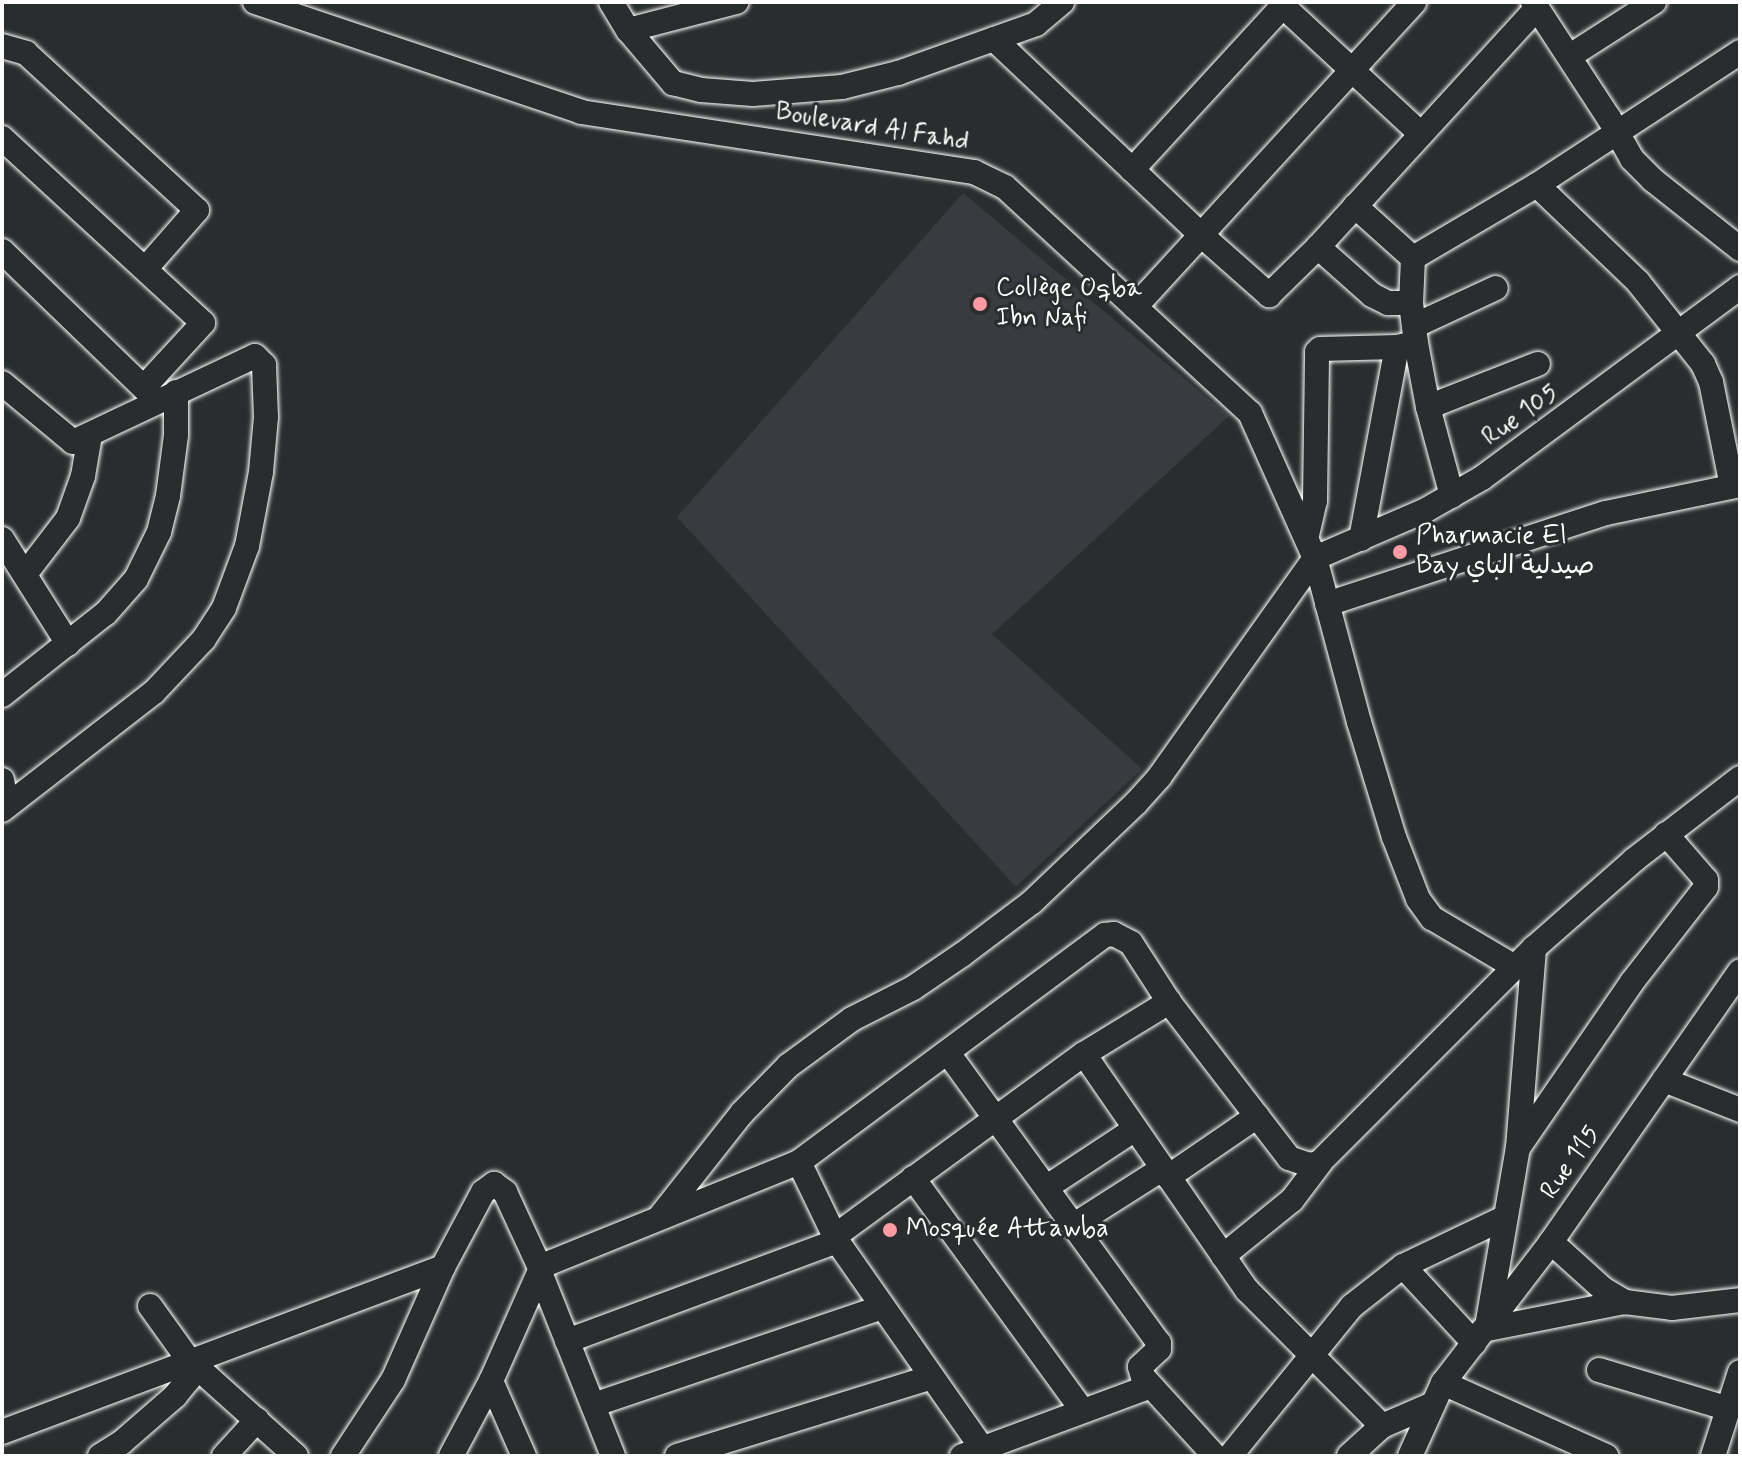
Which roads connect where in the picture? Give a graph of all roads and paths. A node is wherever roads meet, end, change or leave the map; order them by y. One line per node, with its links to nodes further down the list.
1 (255, 2): 28 (street, Boulevard Al Fahd)
2 (611, 2): 8 (street)
3 (736, 2): 8 (street)
4 (1062, 2): 9 (street)
5 (1414, 2): 13 (street)
6 (1654, 2): 12 (street)
7 (1535, 5): 12 (street); 15 (street)
8 (628, 30): 9 (street)
9 (994, 39): 17 (street)
10 (2, 46): 25 (street)
11 (1740, 52): 14 (street)
12 (1570, 56): 14 (street)
13 (1352, 70): 15 (street); 17 (street); 20 (street)
14 (1617, 132): 18 (street); 22 (street)
15 (1420, 133): 19 (street)
16 (2, 138): 25 (street)
17 (1132, 170): 20 (street)
18 (1537, 185): 24 (street); 30 (street)
19 (1355, 206): 21 (street); 24 (street)
20 (1199, 233): 21 (street); 28 (street)
21 (1318, 247): 29 (street)
22 (1740, 249)
23 (2, 251): 33 (street)
24 (1413, 258): 29 (street)
25 (146, 268): 33 (street)
26 (1740, 287): 30 (street, Rue 105)
27 (1496, 288): 29 (street)
28 (1135, 307): 40 (street, Boulevard Al Fahd)
29 (1409, 330): 34 (street); 39 (street); 40 (street)
30 (1680, 334): 36 (street); 37 (street, Rue 105)
31 (1538, 364): 34 (street)
32 (2, 383): 35 (street)
33 (159, 393): 35 (street); 43 (street); 47 (street)
34 (1428, 407): 37 (street)
35 (90, 435): 41 (street)
36 (1736, 486): 42 (street)
37 (1452, 496): 39 (street, Rue 105)
38 (2, 539): 41 (street)
39 (1361, 539): 40 (street, Rue 105)
40 (1311, 546): 42 (street, Boulevard Al Fahd); 67 (street)
41 (26, 573): 43 (street)
42 (1327, 604): 50 (street, Boulevard Al Fahd)
43 (68, 644): 44 (street)
44 (2, 695)
45 (1740, 778): 48 (street)
46 (2, 780): 47 (street)
47 (5, 807)
48 (1666, 834): 49 (street); 60 (street)
49 (1534, 948): 50 (street); 60 (street)
50 (1515, 967): 62 (street)
51 (1740, 971): 55 (street, Rue 115)
52 (1169, 1002): 53 (street); 54 (street); 57 (street)
53 (948, 1053): 58 (street); 61 (street)
54 (1084, 1054): 58 (street); 59 (street)
55 (1664, 1080): 56 (street); 70 (street, Rue 115)
56 (1740, 1110)
57 (1257, 1116): 62 (street); 63 (street)
58 (995, 1117): 64 (street); 65 (street)
59 (1135, 1129): 63 (street); 65 (street)
60 (1518, 1148): 66 (street)
61 (799, 1162): 67 (street); 69 (street)
62 (1320, 1163): 71 (street)
63 (1165, 1173): 68 (street); 71 (street)
64 (913, 1178): 69 (street); 90 (street)
65 (1047, 1187): 68 (street)
66 (1504, 1218): 72 (street); 79 (street)
67 (658, 1219): 74 (street)
68 (1074, 1225): 87 (street)
69 (836, 1239): 78 (street); 80 (street)
70 (1551, 1242): 76 (street); 79 (street, Rue 115)
71 (1223, 1256): 81 (street)
72 (1403, 1266): 79 (street); 81 (street)
73 (443, 1267): 74 (street); 82 (street); 100 (street)
74 (541, 1272): 80 (street); 86 (street)
75 (1740, 1300): 76 (street)
76 (1625, 1302): 79 (street)
77 (150, 1306): 82 (street)
78 (883, 1307): 85 (street); 89 (street)
79 (1481, 1332): 88 (street, Rue 115)
80 (567, 1341): 89 (street)
81 (1311, 1354): 93 (street); 106 (street)
82 (188, 1359): 92 (street); 94 (street); 97 (street)
83 (1599, 1370): 91 (street)
84 (1740, 1373): 91 (street)
85 (932, 1377): 96 (street); 104 (street)
86 (491, 1381): 101 (street); 102 (street)
87 (1149, 1387): 90 (street); 105 (street)
88 (1438, 1394): 93 (street, Rue 115); 95 (street); 108 (street)
89 (593, 1405): 103 (street)
90 (1083, 1411): 96 (street)
91 (1731, 1419): 110 (street)
92 (257, 1420): 98 (street); 99 (street)
93 (1382, 1426): 107 (street, Rue 115)
94 (2, 1432)
95 (1554, 1446): 109 (street)
96 (972, 1452)
97 (100, 1456)
98 (224, 1456)
99 (296, 1456)
100 (343, 1456)
101 (451, 1456)
102 (524, 1456)
103 (613, 1456)
104 (677, 1456)
105 (1215, 1456)
106 (1230, 1456)
107 (1349, 1456)
108 (1410, 1456)
109 (1606, 1456)
110 (1713, 1456)

